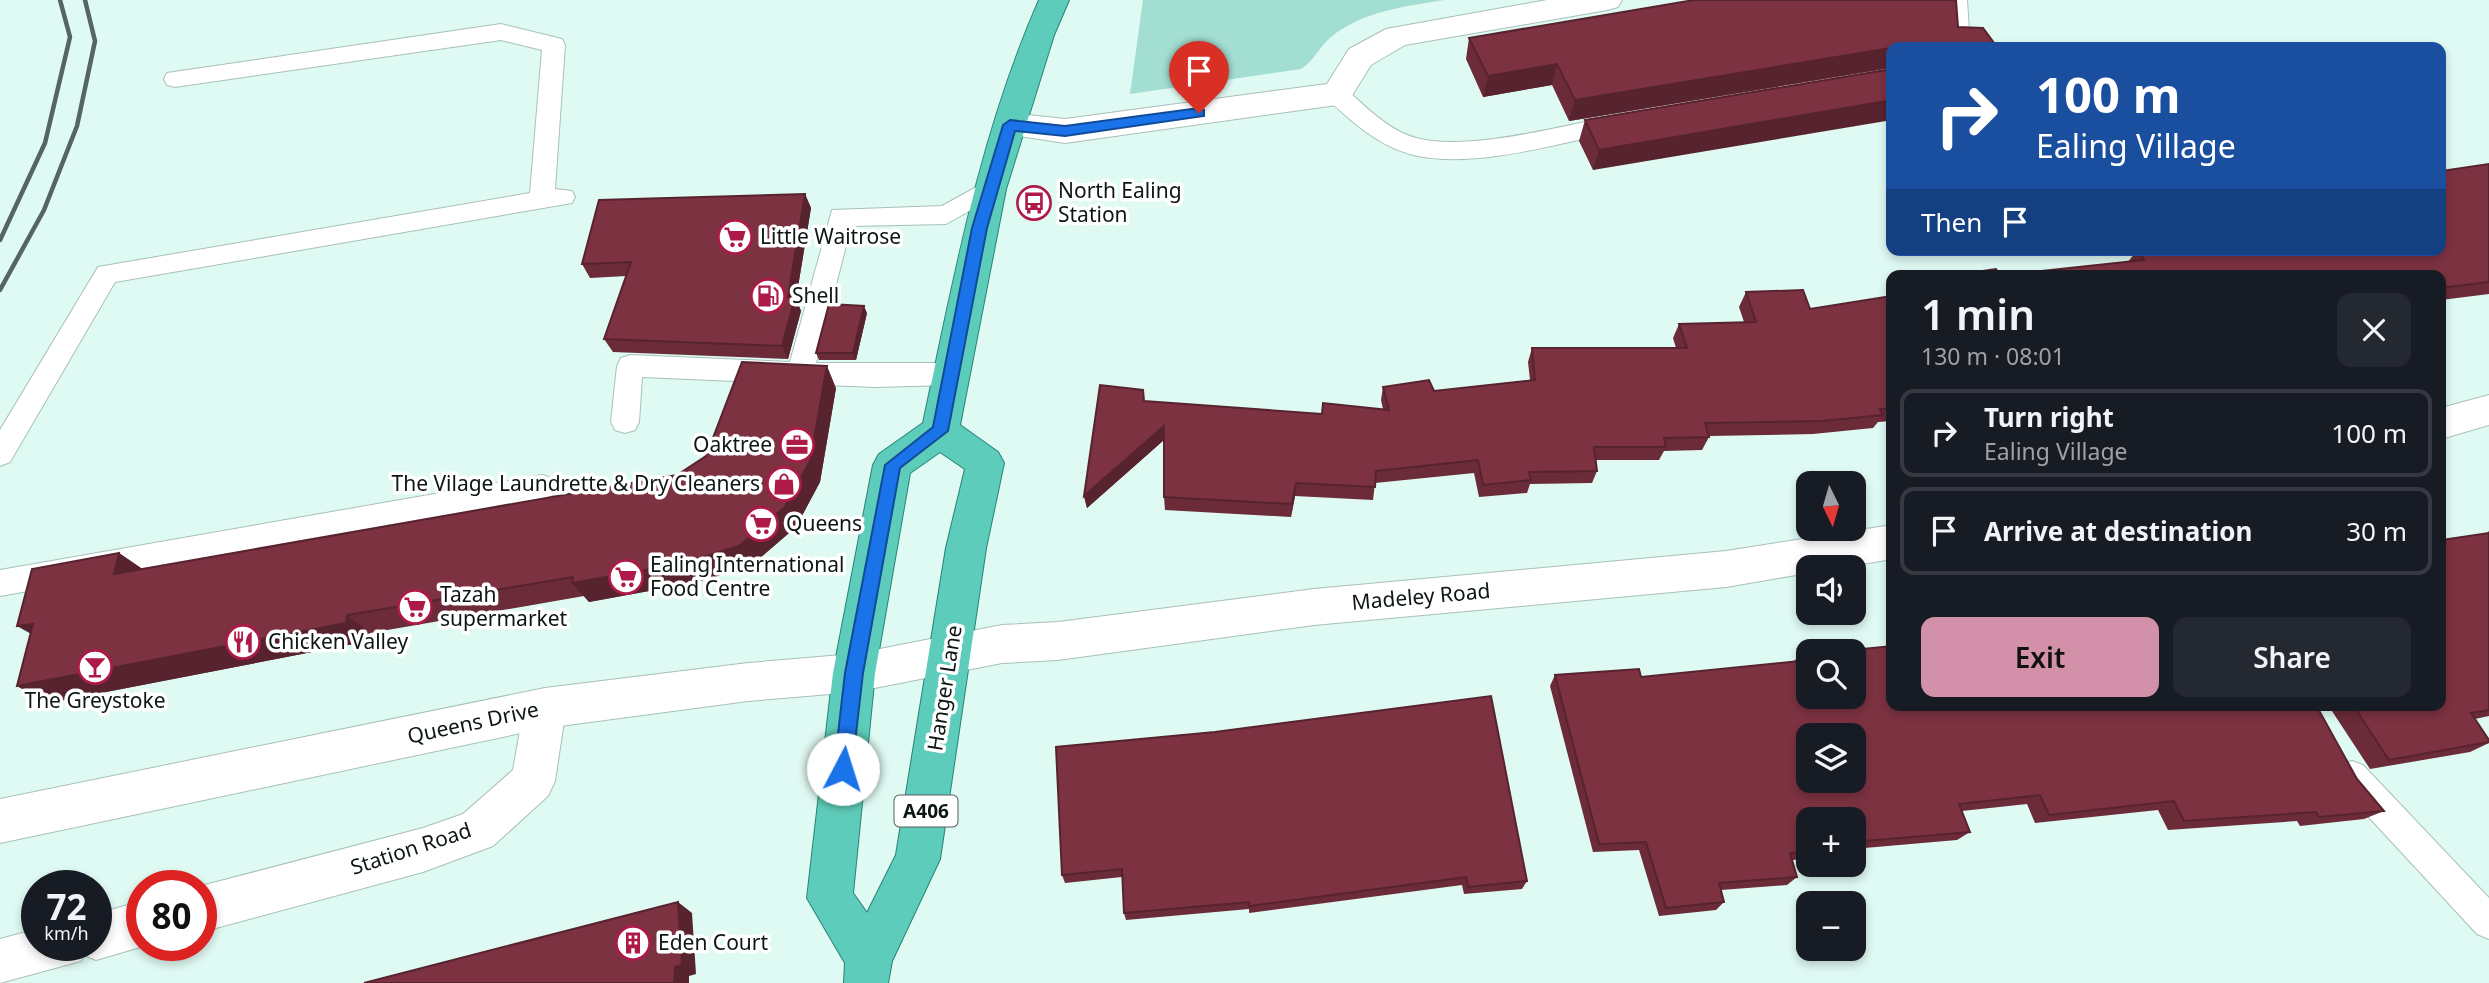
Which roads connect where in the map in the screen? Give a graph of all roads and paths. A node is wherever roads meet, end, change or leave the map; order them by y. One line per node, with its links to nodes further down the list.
1 (1054, 0): 8 (highway)
2 (1607, 0): 6 (street)
3 (1956, 0): 4 (lane)
4 (1959, 42)
5 (175, 79): 16 (lane)
6 (1337, 94): 7 (lane); 8 (street)
7 (1643, 120)
8 (1010, 125): 9 (highway)
9 (989, 189): 10 (lane); 11 (highway)
10 (802, 371): 11 (lane); 13 (lane)
11 (949, 374): 15 (highway)
12 (2489, 410): 14 (street)
13 (625, 422)
14 (2446, 423)
15 (940, 431): 20 (highway, Hanger Lane / A406); 21 (highway, Hanger Lane / A406)
16 (0, 454)
17 (543, 487): 19 (lane)
18 (1886, 543): 20 (street, Madeley Road)
19 (0, 583)
20 (950, 654): 21 (street, Queens Drive); 29 (highway, Hanger Lane / A406)
21 (854, 673): 22 (street, Queens Drive); 29 (highway, Hanger Lane / A406)
22 (545, 708): 24 (street, Queens Drive); 25 (street, Station Road)
23 (2337, 752): 26 (lane)
24 (0, 821)
25 (217, 905)
26 (2489, 922)
27 (21, 957): 28 (street)
28 (0, 962)
29 (867, 970)

